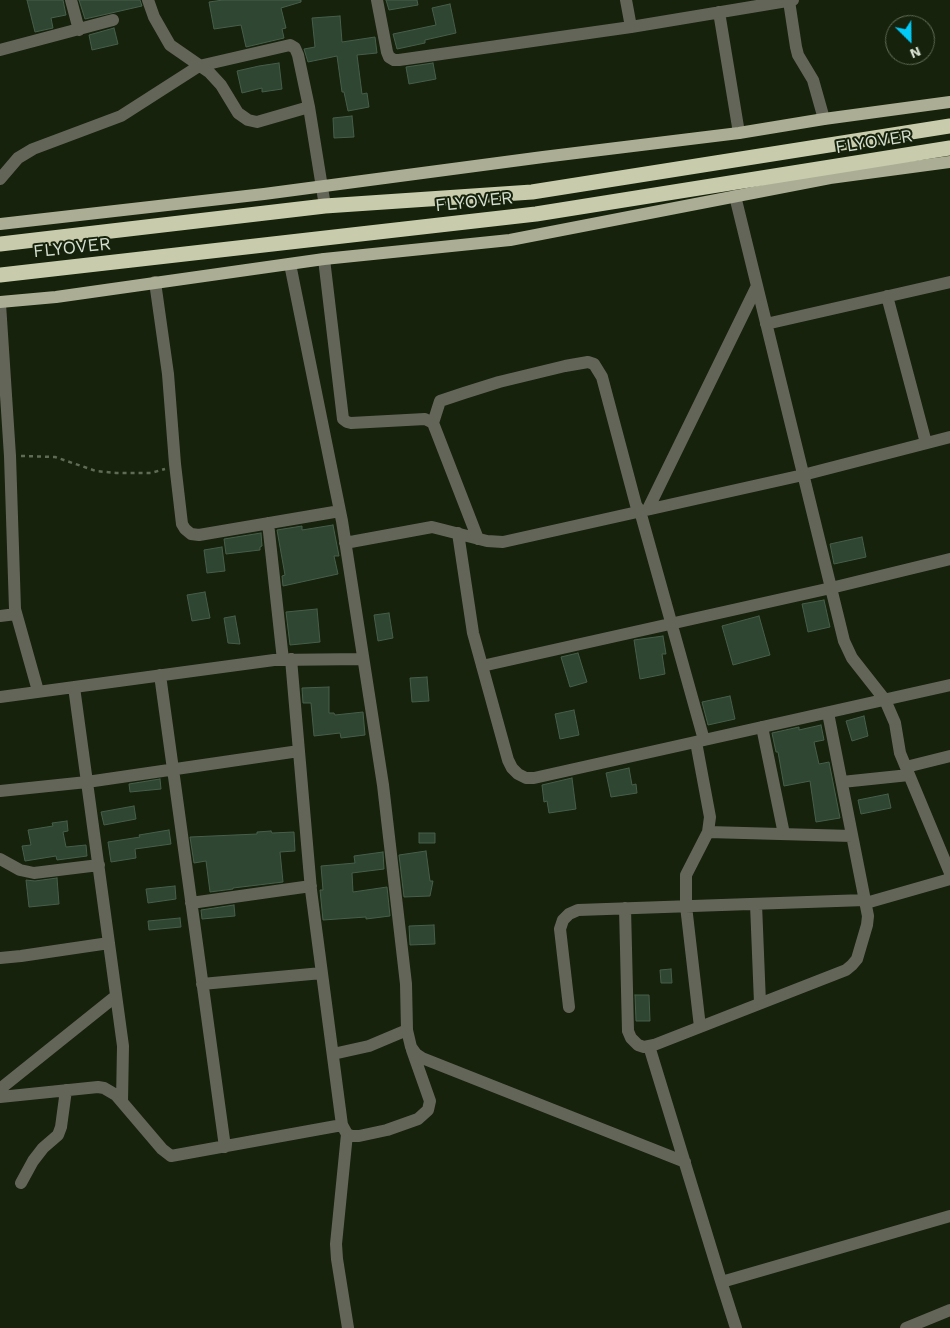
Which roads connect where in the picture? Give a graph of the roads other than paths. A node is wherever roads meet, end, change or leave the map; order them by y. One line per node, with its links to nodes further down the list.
1 (71, 0): 10 (street)
2 (148, 0): 12 (street)
3 (378, 0): 9 (street)
4 (626, 0): 9 (street)
5 (793, 0): 6 (street)
6 (789, 1): 7 (street); 15 (street)
7 (719, 12): 9 (street); 17 (street)
8 (113, 20): 10 (street)
9 (631, 27)
10 (79, 30): 11 (street)
11 (0, 50)
12 (199, 66): 14 (street); 14 (street); 20 (street)
13 (950, 102): 15 (main road)
14 (309, 107): 21 (street)
15 (824, 119): 17 (main road)
16 (950, 126): 23 (highway, FLYOVER)
17 (739, 134): 21 (main road)
18 (950, 148): 28 (highway, FLYOVER)
19 (950, 162): 22 (main road)
20 (0, 179)
21 (323, 187): 23 (street); 24 (main road)
22 (735, 196): 26 (main road); 31 (street)
23 (325, 206): 25 (highway, FLYOVER)
24 (0, 224)
25 (0, 244)
26 (324, 259): 27 (main road); 35 (street)
27 (290, 264): 29 (main road); 40 (street)
28 (0, 275)
29 (155, 282): 33 (main road); 41 (street)
30 (950, 282): 32 (street)
31 (757, 286): 34 (street); 39 (street)
32 (887, 296): 34 (street); 37 (street)
33 (0, 303): 47 (street)
34 (766, 324): 38 (street)
35 (433, 423): 39 (street); 43 (street)
36 (950, 437): 37 (street)
37 (926, 443): 38 (street)
38 (803, 475): 39 (street); 46 (street)
39 (644, 510): 43 (street); 49 (street)
40 (340, 511): 41 (street); 44 (street)
41 (268, 523): 51 (street)
42 (458, 533): 43 (street); 44 (street); 52 (street)
43 (478, 539)
44 (345, 543): 50 (street)
45 (950, 559): 46 (street)
46 (831, 588): 49 (street); 58 (street)
47 (16, 614): 48 (street); 56 (street)
48 (0, 616)
49 (672, 624): 52 (street); 61 (street)
50 (363, 659): 51 (street); 90 (street)
51 (287, 660): 53 (street); 62 (street)
52 (482, 666): 61 (street)
53 (160, 675): 55 (street); 64 (street)
54 (950, 685): 58 (street)
55 (74, 687): 56 (street); 66 (street)
56 (38, 692): 57 (street)
57 (0, 696)
58 (885, 700): 59 (street); 65 (street)
59 (828, 713): 60 (street); 67 (street)
60 (762, 727): 61 (street); 70 (street)
61 (700, 741): 69 (street)
62 (299, 751): 64 (street); 76 (street)
63 (950, 756): 65 (street)
64 (172, 769): 66 (street); 77 (street)
65 (908, 771): 67 (street); 74 (street)
66 (87, 782): 68 (street); 73 (street)
67 (842, 782): 71 (street)
68 (0, 791)
69 (708, 832): 70 (street); 80 (street)
70 (784, 834): 71 (street)
71 (852, 836): 78 (street)
72 (0, 859): 73 (street)
73 (99, 865): 82 (street)
74 (950, 872)
75 (950, 879): 78 (street)
76 (311, 886): 77 (street); 84 (street)
77 (191, 902): 85 (street)
78 (866, 902): 79 (street); 87 (street)
79 (756, 904): 80 (street); 87 (street)
80 (686, 906): 81 (street); 89 (street)
81 (625, 908): 88 (street); 91 (street)
82 (109, 943): 83 (street); 86 (street)
83 (0, 958)
84 (322, 973): 85 (street); 93 (street)
85 (202, 984): 99 (street)
86 (116, 996): 94 (street); 97 (street)
87 (760, 1003): 89 (street)
88 (569, 1007)
89 (700, 1027): 91 (street)
90 (407, 1030): 92 (street); 93 (street)
91 (649, 1046): 100 (street)
92 (411, 1047): 98 (street); 100 (street)
93 (333, 1054): 98 (street)
94 (0, 1089)
95 (66, 1090): 96 (street); 97 (street); 101 (street)
96 (0, 1097)
97 (122, 1102): 99 (street)
98 (345, 1129): 99 (street); 105 (street)
99 (225, 1147)
100 (685, 1162): 103 (street)
101 (20, 1183)
102 (950, 1216): 103 (street)
103 (721, 1280): 106 (street)
104 (950, 1310): 107 (street)
105 (348, 1328)
106 (736, 1328)
107 (906, 1328)

